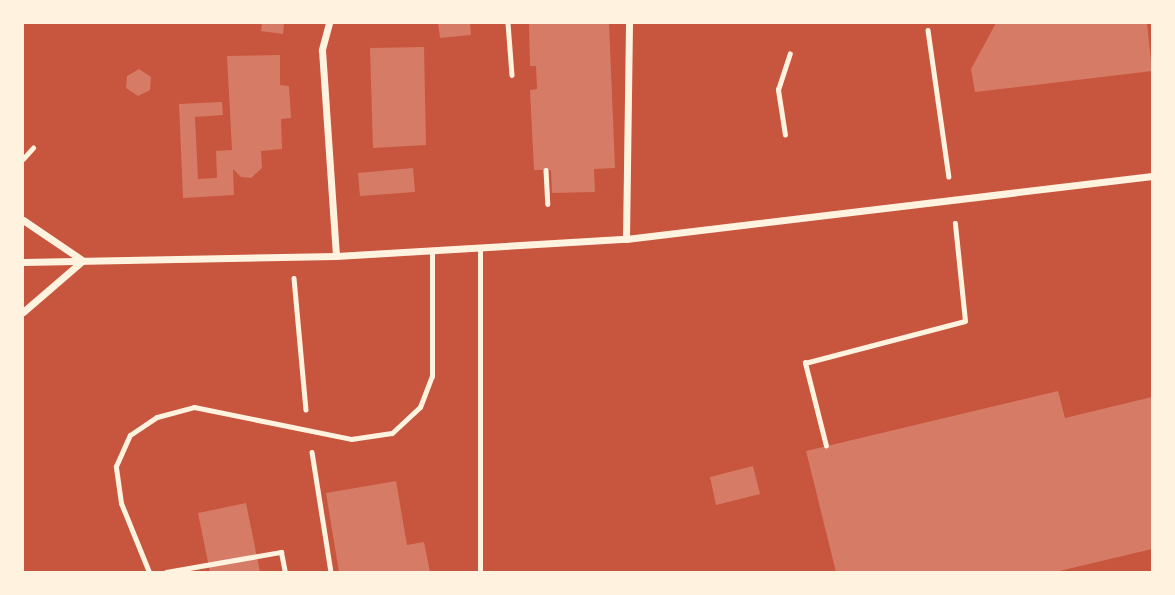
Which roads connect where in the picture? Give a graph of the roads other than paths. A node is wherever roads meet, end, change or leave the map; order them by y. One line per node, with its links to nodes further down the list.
1 (329, 23): 8 (street)
2 (629, 23): 5 (street)
3 (1152, 176): 5 (street)
4 (23, 220): 9 (street)
5 (626, 239): 6 (street)
6 (480, 247): 7 (street); 15 (lane)
7 (432, 250): 8 (street); 12 (lane)
8 (336, 256): 9 (street)
9 (83, 261): 10 (street); 11 (street)
10 (23, 262)
11 (23, 312)
12 (149, 572)
13 (166, 572): 14 (lane)
14 (285, 572)
15 (480, 572)

